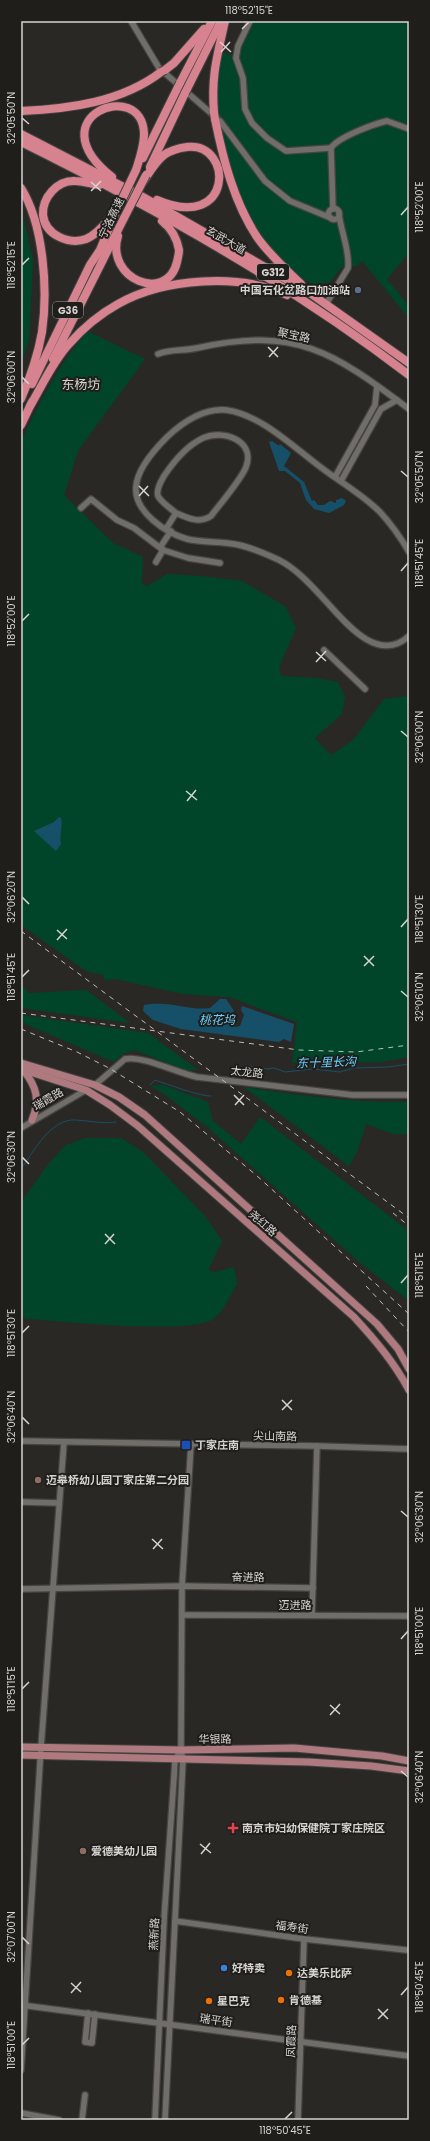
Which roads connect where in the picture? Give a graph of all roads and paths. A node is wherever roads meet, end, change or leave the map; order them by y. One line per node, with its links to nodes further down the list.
1 (131, 21): 20 (street)
2 (212, 21): 6 (highway); 11 (highway, 宁洛高速 / G36)
3 (221, 21): 12 (highway, 宁洛高速 / G36)
4 (225, 21): 24 (highway)
5 (250, 21): 10 (street)
6 (21, 111)
7 (409, 128): 10 (street)
8 (21, 134): 15 (highway, 玄武大道 / G312)
9 (21, 142): 13 (highway, 玄武大道 / G312)
10 (331, 148): 17 (street)
11 (136, 170): 15 (highway); 18 (highway, 宁洛高速 / G36, bridge)
12 (147, 175): 15 (highway); 21 (highway, 宁洛高速 / G36, bridge)
13 (108, 187): 16 (highway, 玄武大道 / G312); 18 (highway)
14 (21, 188): 31 (highway)
15 (128, 189): 24 (highway, 玄武大道 / G312)
16 (141, 205): 21 (highway); 26 (highway, 玄武大道 / G312)
17 (332, 209): 19 (street); 20 (street); 22 (street)
18 (115, 214): 33 (highway, 宁洛高速 / G36)
19 (339, 214): 22 (street); 23 (street)
20 (321, 215): 22 (street)
21 (124, 218): 34 (highway, 宁洛高速 / G36)
22 (332, 219): 23 (street)
23 (340, 228): 25 (street)
24 (310, 293): 25 (highway, 玄武大道 / G312)
25 (326, 304): 28 (highway, 玄武大道 / G312)
26 (314, 307): 29 (highway, 玄武大道 / G312); 34 (highway)
27 (158, 354): 30 (street, 聚宝路)
28 (409, 363)
29 (409, 375)
30 (378, 386): 32 (street, 聚宝路); 37 (street)
31 (21, 399)
32 (397, 400): 35 (street, 聚宝路); 38 (street)
33 (21, 406)
34 (30, 406): 36 (highway, 宁洛高速 / G36)
35 (409, 410)
36 (21, 425)
37 (335, 477): 38 (street); 41 (street)
38 (341, 481): 43 (street)
39 (81, 508): 42 (street)
40 (176, 513): 40 (street); 41 (street)
41 (168, 530): 42 (street); 46 (street)
42 (163, 550): 44 (street); 45 (street)
43 (409, 552)
44 (156, 562)
45 (220, 563)
46 (409, 637)
47 (324, 650): 48 (street)
48 (365, 689)
49 (21, 1063): 51 (main road)
50 (23, 1070): 52 (main road); 54 (main road)
51 (95, 1085): 52 (main road, 太龙路); 53 (street, 太龙路); 56 (main road, 尧红路)
52 (86, 1090): 54 (street, 瑞霞路); 57 (main road, 尧红路)
53 (409, 1095)
54 (32, 1120): 55 (street, 瑞霞路)
55 (21, 1128)
56 (409, 1369)
57 (409, 1390)
58 (21, 1441): 59 (street, 尖山南路)
59 (64, 1442): 60 (street, 尖山南路); 64 (street)
60 (191, 1445): 61 (street, 尖山南路); 65 (street, 燕新路)
61 (317, 1446): 62 (street, 尖山南路); 66 (street)
62 (409, 1449)
63 (21, 1502): 64 (street)
64 (59, 1503): 68 (street)
65 (182, 1586): 66 (street, 奋进路); 68 (street, 奋进路); 69 (street, 燕新路)
66 (312, 1588): 70 (street)
67 (21, 1589): 68 (street, 奋进路)
68 (52, 1589): 73 (street)
69 (182, 1615): 70 (street, 迈进路); 74 (street, 燕新路)
70 (312, 1616): 71 (street, 迈进路)
71 (409, 1616)
72 (21, 1747): 73 (main road, 华银路)
73 (41, 1747): 74 (main road, 华银路); 76 (street)
74 (181, 1750): 77 (street, 燕新路); 78 (street, 燕新路); 79 (main road, 华银路)
75 (21, 1755): 76 (main road, 华银路)
76 (41, 1755): 77 (main road, 华银路); 84 (street)
77 (175, 1760): 78 (main road, 华银路); 87 (street, 燕新路)
78 (183, 1760): 80 (main road, 华银路); 81 (street, 燕新路)
79 (409, 1761)
80 (409, 1771)
81 (175, 1921): 82 (street, 福寿街); 88 (street, 燕新路)
82 (304, 1939): 83 (street, 福寿街); 89 (street, 凤霞路)
83 (406, 1950)
84 (23, 2005): 85 (street, 瑞平街); 91 (street)
85 (88, 2013): 86 (street, 瑞平街); 86 (street)
86 (95, 2014): 87 (street, 瑞平街)
87 (159, 2022): 88 (street, 瑞平街); 96 (street, 燕新路)
88 (168, 2023): 89 (street, 瑞平街); 97 (street, 燕新路)
89 (301, 2043): 90 (street, 瑞平街); 98 (street, 凤霞路)
90 (409, 2056)
91 (21, 2070)
92 (85, 2095): 95 (street)
93 (21, 2113): 94 (street)
94 (59, 2120)
95 (82, 2120)
96 (155, 2120)
97 (165, 2120)
98 (298, 2120)

